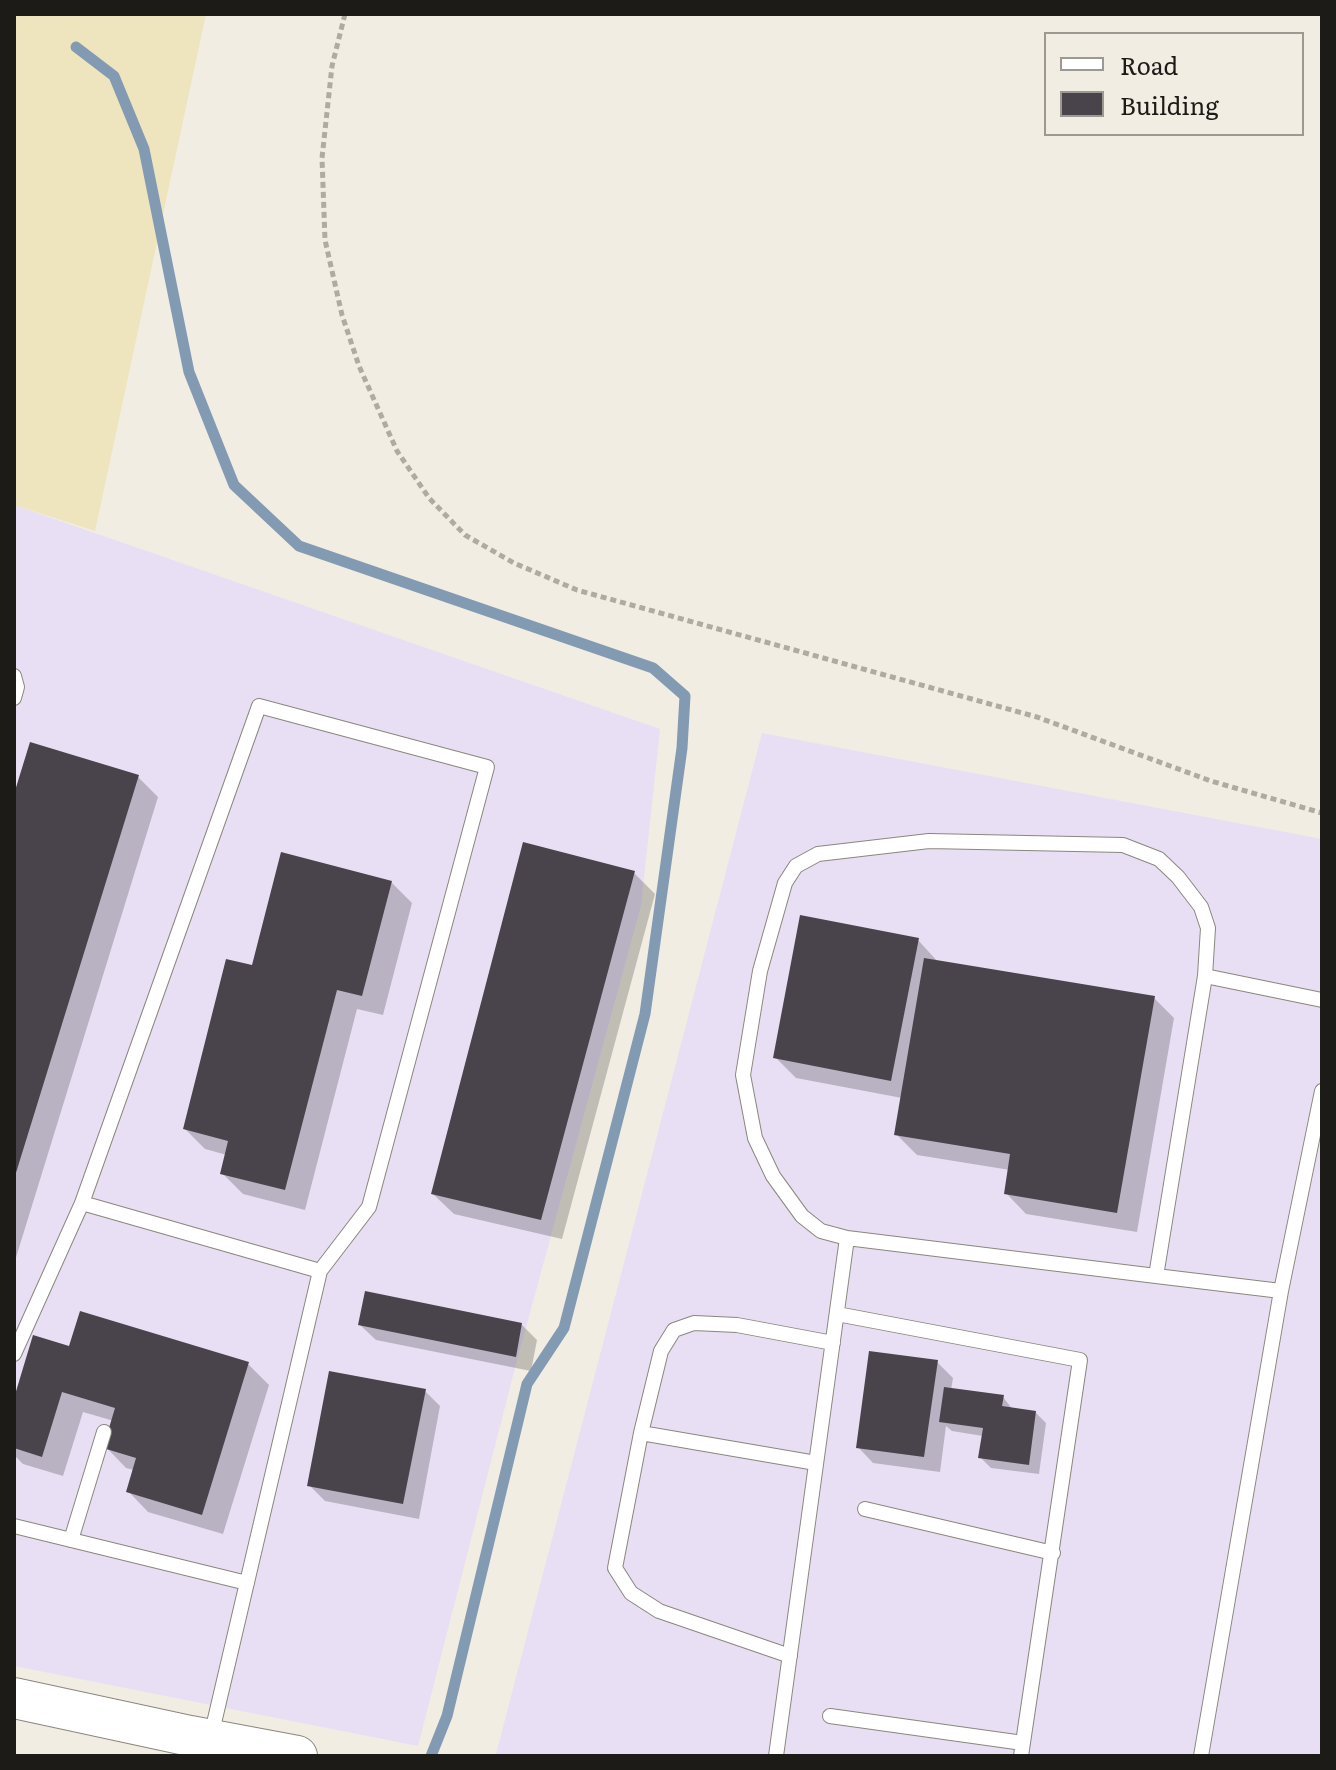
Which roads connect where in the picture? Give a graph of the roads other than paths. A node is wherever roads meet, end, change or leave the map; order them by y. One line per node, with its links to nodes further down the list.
1 (14, 676): 2 (lane)
2 (14, 698)
3 (1205, 976): 4 (lane); 7 (lane); 9 (lane)
4 (1322, 1000)
5 (1322, 1091): 10 (lane)
6 (82, 1203): 8 (lane); 8 (lane); 13 (lane)
7 (847, 1238): 9 (lane); 11 (lane)
8 (320, 1271): 21 (lane)
9 (1156, 1276): 10 (lane)
10 (1281, 1291): 29 (lane)
11 (837, 1314): 12 (lane); 20 (lane)
12 (833, 1343): 15 (lane); 16 (lane)
13 (14, 1354)
14 (104, 1432): 19 (lane)
15 (641, 1433): 16 (lane); 22 (lane)
16 (816, 1463): 22 (lane)
17 (865, 1509): 20 (lane)
18 (14, 1526): 19 (lane)
19 (71, 1540): 21 (lane)
20 (1053, 1553): 26 (lane)
21 (247, 1583): 25 (lane)
22 (790, 1656): 28 (lane)
23 (14, 1698): 25 (street)
24 (830, 1716): 26 (lane)
25 (210, 1740): 27 (street)
26 (1022, 1749)
27 (297, 1756)
28 (776, 1756)
29 (1201, 1756)

